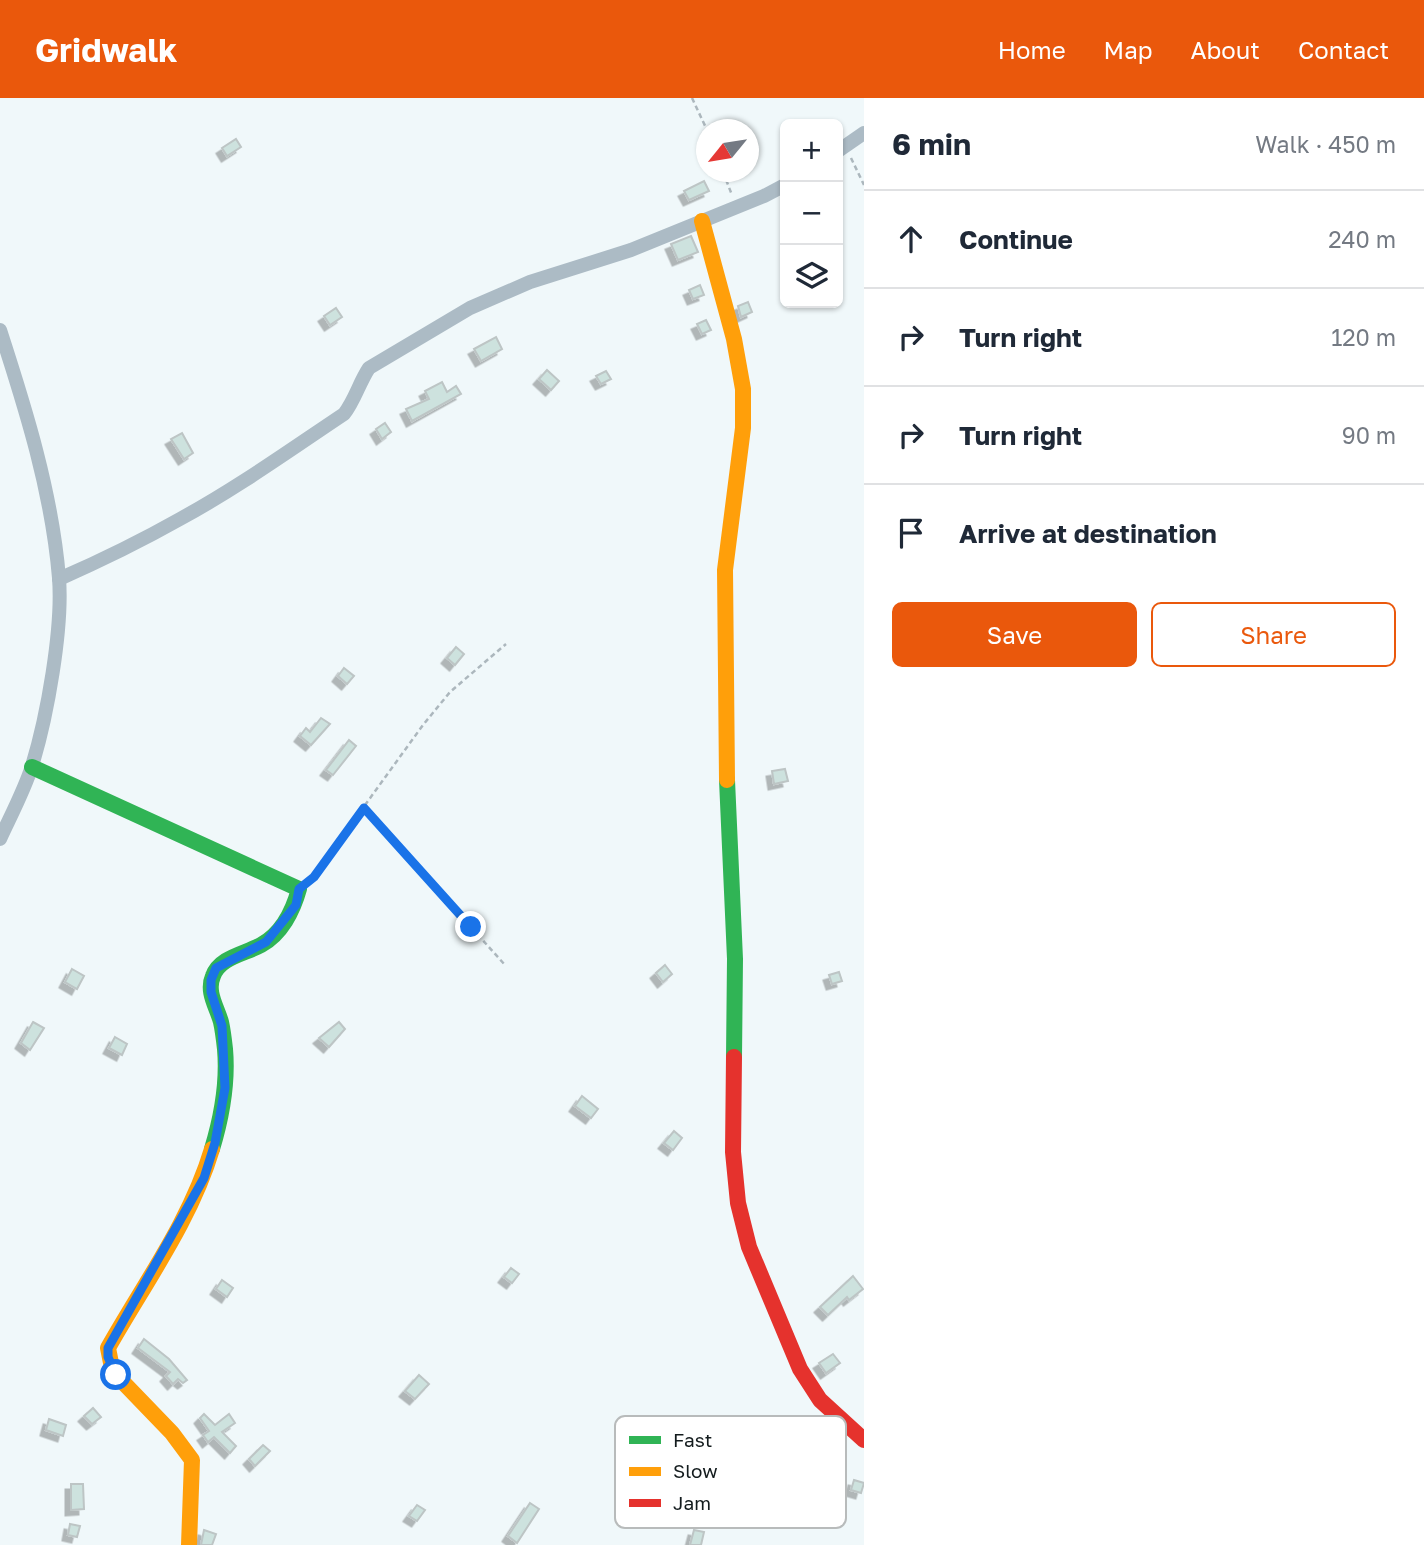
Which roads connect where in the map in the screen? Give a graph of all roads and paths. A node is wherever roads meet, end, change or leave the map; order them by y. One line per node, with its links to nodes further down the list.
1 (692, 98): 2 (path)
2 (702, 119)
3 (864, 133): 4 (street)
4 (843, 147)
5 (843, 151): 7 (path)
6 (727, 182): 9 (path)
7 (864, 185)
8 (780, 187): 9 (street)
9 (736, 208): 10 (street)
10 (702, 221): 12 (street); 19 (street)
11 (0, 330): 12 (street)
12 (59, 579): 14 (street)
13 (506, 644): 15 (path)
14 (32, 767): 16 (street); 17 (street)
15 (364, 808): 17 (path); 18 (path)
16 (0, 839)
17 (299, 889): 22 (street)
18 (505, 965)
19 (838, 1416)
20 (846, 1423): 21 (street)
21 (864, 1440)
22 (189, 1545)

